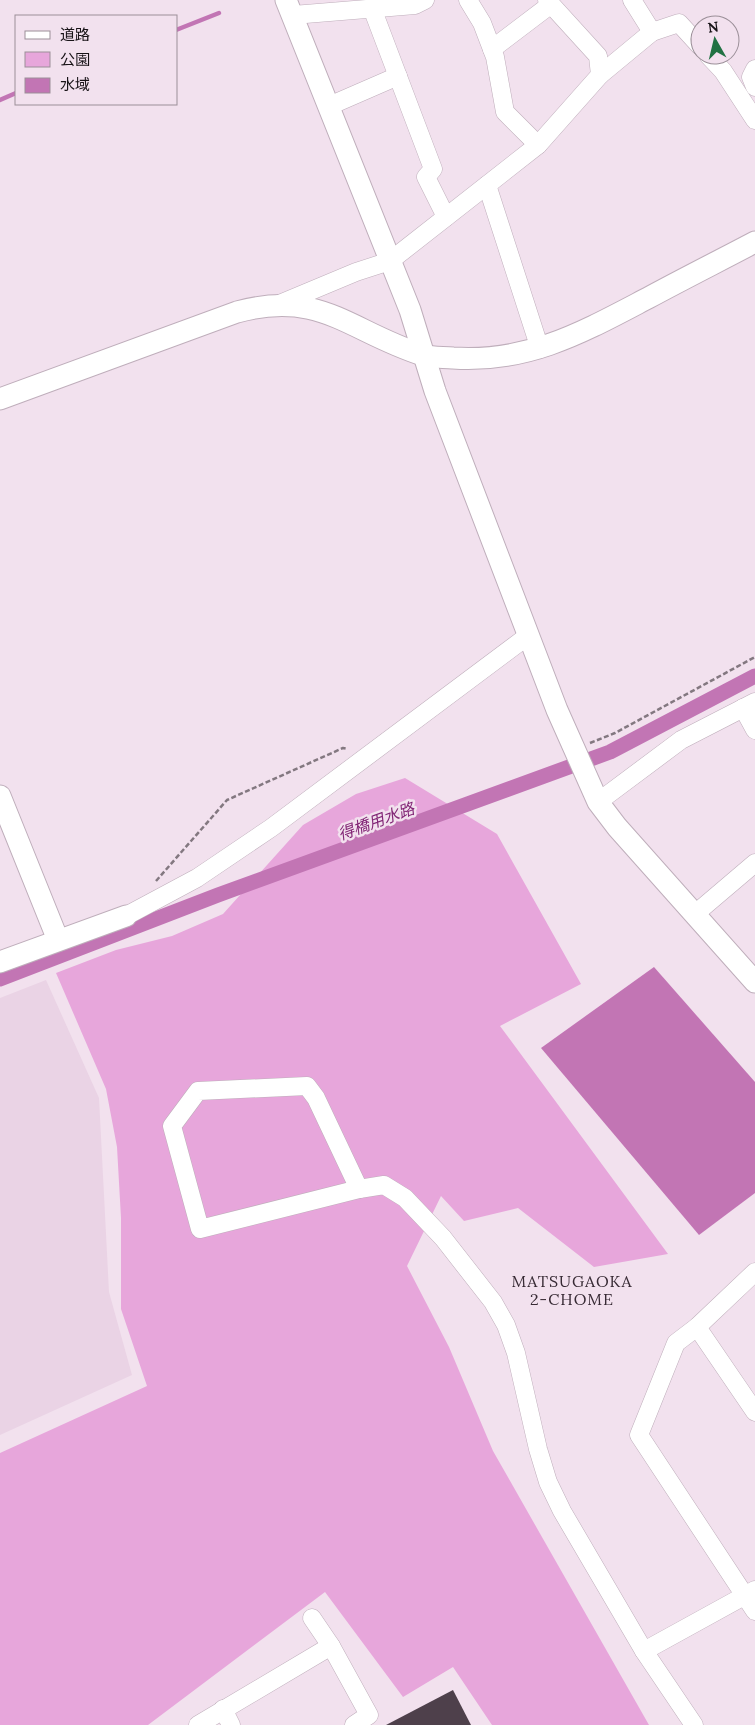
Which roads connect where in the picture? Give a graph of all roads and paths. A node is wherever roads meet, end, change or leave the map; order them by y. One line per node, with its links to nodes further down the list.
1 (425, 0): 6 (street)
2 (468, 0): 9 (street)
3 (632, 0): 7 (street)
4 (549, 3): 9 (street); 12 (street)
5 (290, 8): 6 (street); 15 (street)
6 (372, 8): 13 (street)
7 (652, 32): 8 (street); 12 (street)
8 (690, 35)
9 (492, 49): 17 (street)
10 (717, 65): 16 (street)
11 (755, 69): 14 (street)
12 (600, 75): 17 (street)
13 (398, 76): 15 (street); 19 (street)
14 (755, 87)
15 (329, 106): 21 (street)
16 (755, 120)
17 (538, 145): 18 (street)
18 (487, 185): 19 (street); 23 (street)
19 (446, 217): 21 (street)
20 (755, 242): 23 (street)
21 (390, 261): 22 (street); 24 (street)
22 (276, 305): 24 (street); 25 (street)
23 (540, 349): 24 (street)
24 (424, 356): 26 (street)
25 (0, 399)
26 (529, 635): 30 (street); 31 (street)
27 (755, 657): 31 (path)
28 (749, 705): 29 (street); 33 (street)
29 (755, 730)
30 (371, 752): 35 (path); 37 (street)
31 (575, 754): 33 (street)
32 (0, 796): 38 (street)
33 (598, 802): 36 (street)
34 (755, 863): 36 (street)
35 (151, 887)
36 (696, 914): 40 (street)
37 (126, 916): 38 (street)
38 (58, 940): 39 (street)
39 (0, 962)
40 (755, 982)
41 (359, 1189): 41 (street); 48 (street)
42 (755, 1272): 43 (street)
43 (697, 1327): 44 (street); 45 (street)
44 (755, 1412)
45 (752, 1599): 48 (street)
46 (312, 1618): 47 (street)
47 (331, 1646): 49 (street); 52 (street)
48 (644, 1651): 53 (street)
49 (222, 1710): 50 (street); 51 (street)
50 (198, 1725)
51 (231, 1725)
52 (354, 1725)
53 (694, 1725)

